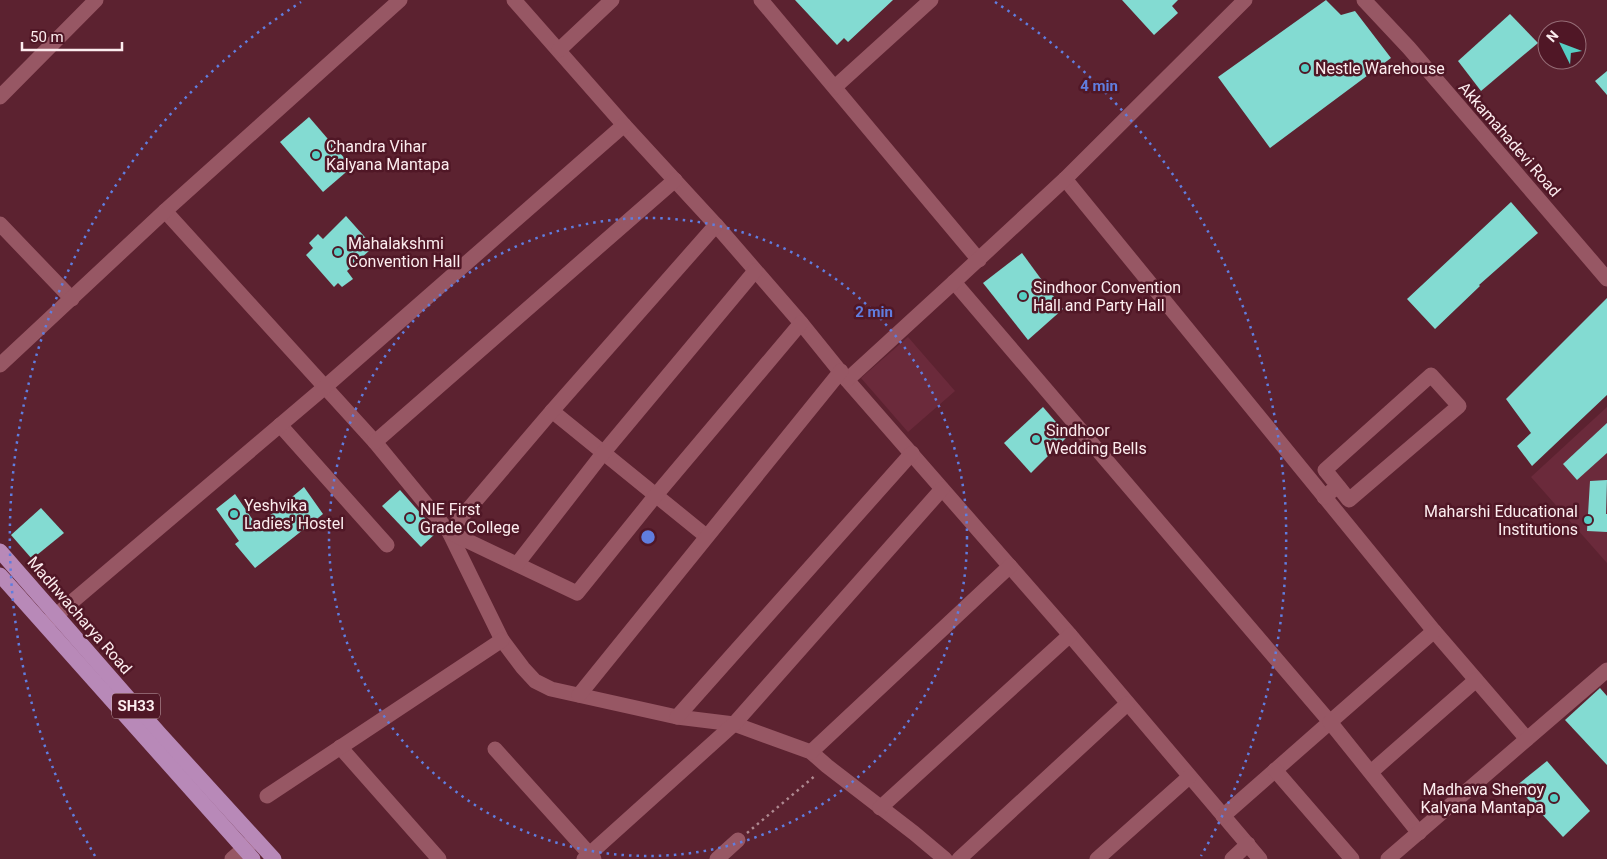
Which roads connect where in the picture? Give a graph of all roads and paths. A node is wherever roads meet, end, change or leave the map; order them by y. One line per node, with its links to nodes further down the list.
1 (96, 0): 11 (street)
2 (400, 0): 15 (street)
3 (514, 0): 9 (street)
4 (612, 0): 9 (street)
5 (761, 0): 10 (street)
6 (930, 0): 10 (street)
7 (1245, 0): 13 (street)
8 (1364, 0): 20 (street, Akkamahadevi Road)
9 (559, 50): 12 (street)
10 (835, 87): 18 (street)
11 (0, 97)
12 (624, 125): 14 (street); 26 (street)
13 (1064, 179): 18 (street); 35 (street)
14 (675, 180): 17 (street); 29 (street)
15 (165, 211): 22 (street); 26 (street)
16 (0, 224): 22 (street)
17 (716, 226): 19 (street); 27 (street)
18 (979, 260): 21 (street)
19 (755, 271): 23 (street); 30 (street)
20 (1607, 279)
21 (954, 282): 25 (street); 53 (street)
22 (72, 299): 24 (street)
23 (801, 323): 25 (street); 34 (street)
24 (0, 365)
25 (844, 375): 31 (street); 37 (street)
26 (325, 387): 28 (street); 29 (street)
27 (552, 411): 30 (street); 36 (street)
28 (280, 425): 38 (street); 43 (street)
29 (375, 442): 36 (street)
30 (604, 452): 34 (street); 40 (street)
31 (912, 453): 33 (street); 52 (street)
32 (1338, 486): 32 (street); 35 (street)
33 (942, 489): 41 (street); 54 (street)
34 (656, 495): 37 (street); 40 (street)
35 (1324, 497): 45 (street)
36 (449, 532): 40 (street); 47 (street)
37 (706, 536): 50 (street)
38 (387, 545)
39 (0, 551): 43 (main road, Madhwacharya Road / SH33)
40 (517, 564)
41 (1010, 566): 46 (street); 58 (street)
42 (0, 575): 44 (main road, Madhwacharya Road)
43 (57, 616): 44 (street); 67 (main road, Madhwacharya Road / SH33)
44 (44, 625): 70 (main road, Madhwacharya Road)
45 (1434, 631): 49 (street); 53 (street)
46 (1070, 635): 51 (street); 64 (street)
47 (502, 640): 50 (street); 56 (street)
48 (1607, 670): 55 (street)
49 (1476, 680): 55 (street); 61 (street)
50 (579, 695): 52 (street)
51 (1128, 704): 62 (street); 76 (street)
52 (677, 717): 54 (street)
53 (1330, 722): 60 (street); 61 (street)
54 (734, 724): 58 (street); 71 (street)
55 (1527, 739): 66 (street)
56 (340, 747): 63 (street); 73 (street)
57 (495, 749): 71 (street)
58 (811, 752): 59 (street)
59 (827, 766): 64 (street); 68 (path)
60 (1275, 770): 65 (street); 80 (street)
61 (1371, 772): 66 (street)
62 (1189, 777): 65 (street); 77 (street)
63 (267, 796)
64 (880, 808): 75 (street)
65 (1223, 816): 69 (street)
66 (1419, 833): 81 (street)
67 (256, 838): 70 (street); 72 (main road, Madhwacharya Road / SH33)
68 (738, 840): 74 (street)
69 (1248, 844): 78 (street); 79 (street)
70 (243, 856)
71 (589, 858)
72 (274, 859)
73 (438, 859)
74 (717, 859)
75 (944, 859)
76 (959, 859)
77 (1096, 859)
78 (1232, 859)
79 (1260, 859)
80 (1352, 859)
81 (1388, 859)

